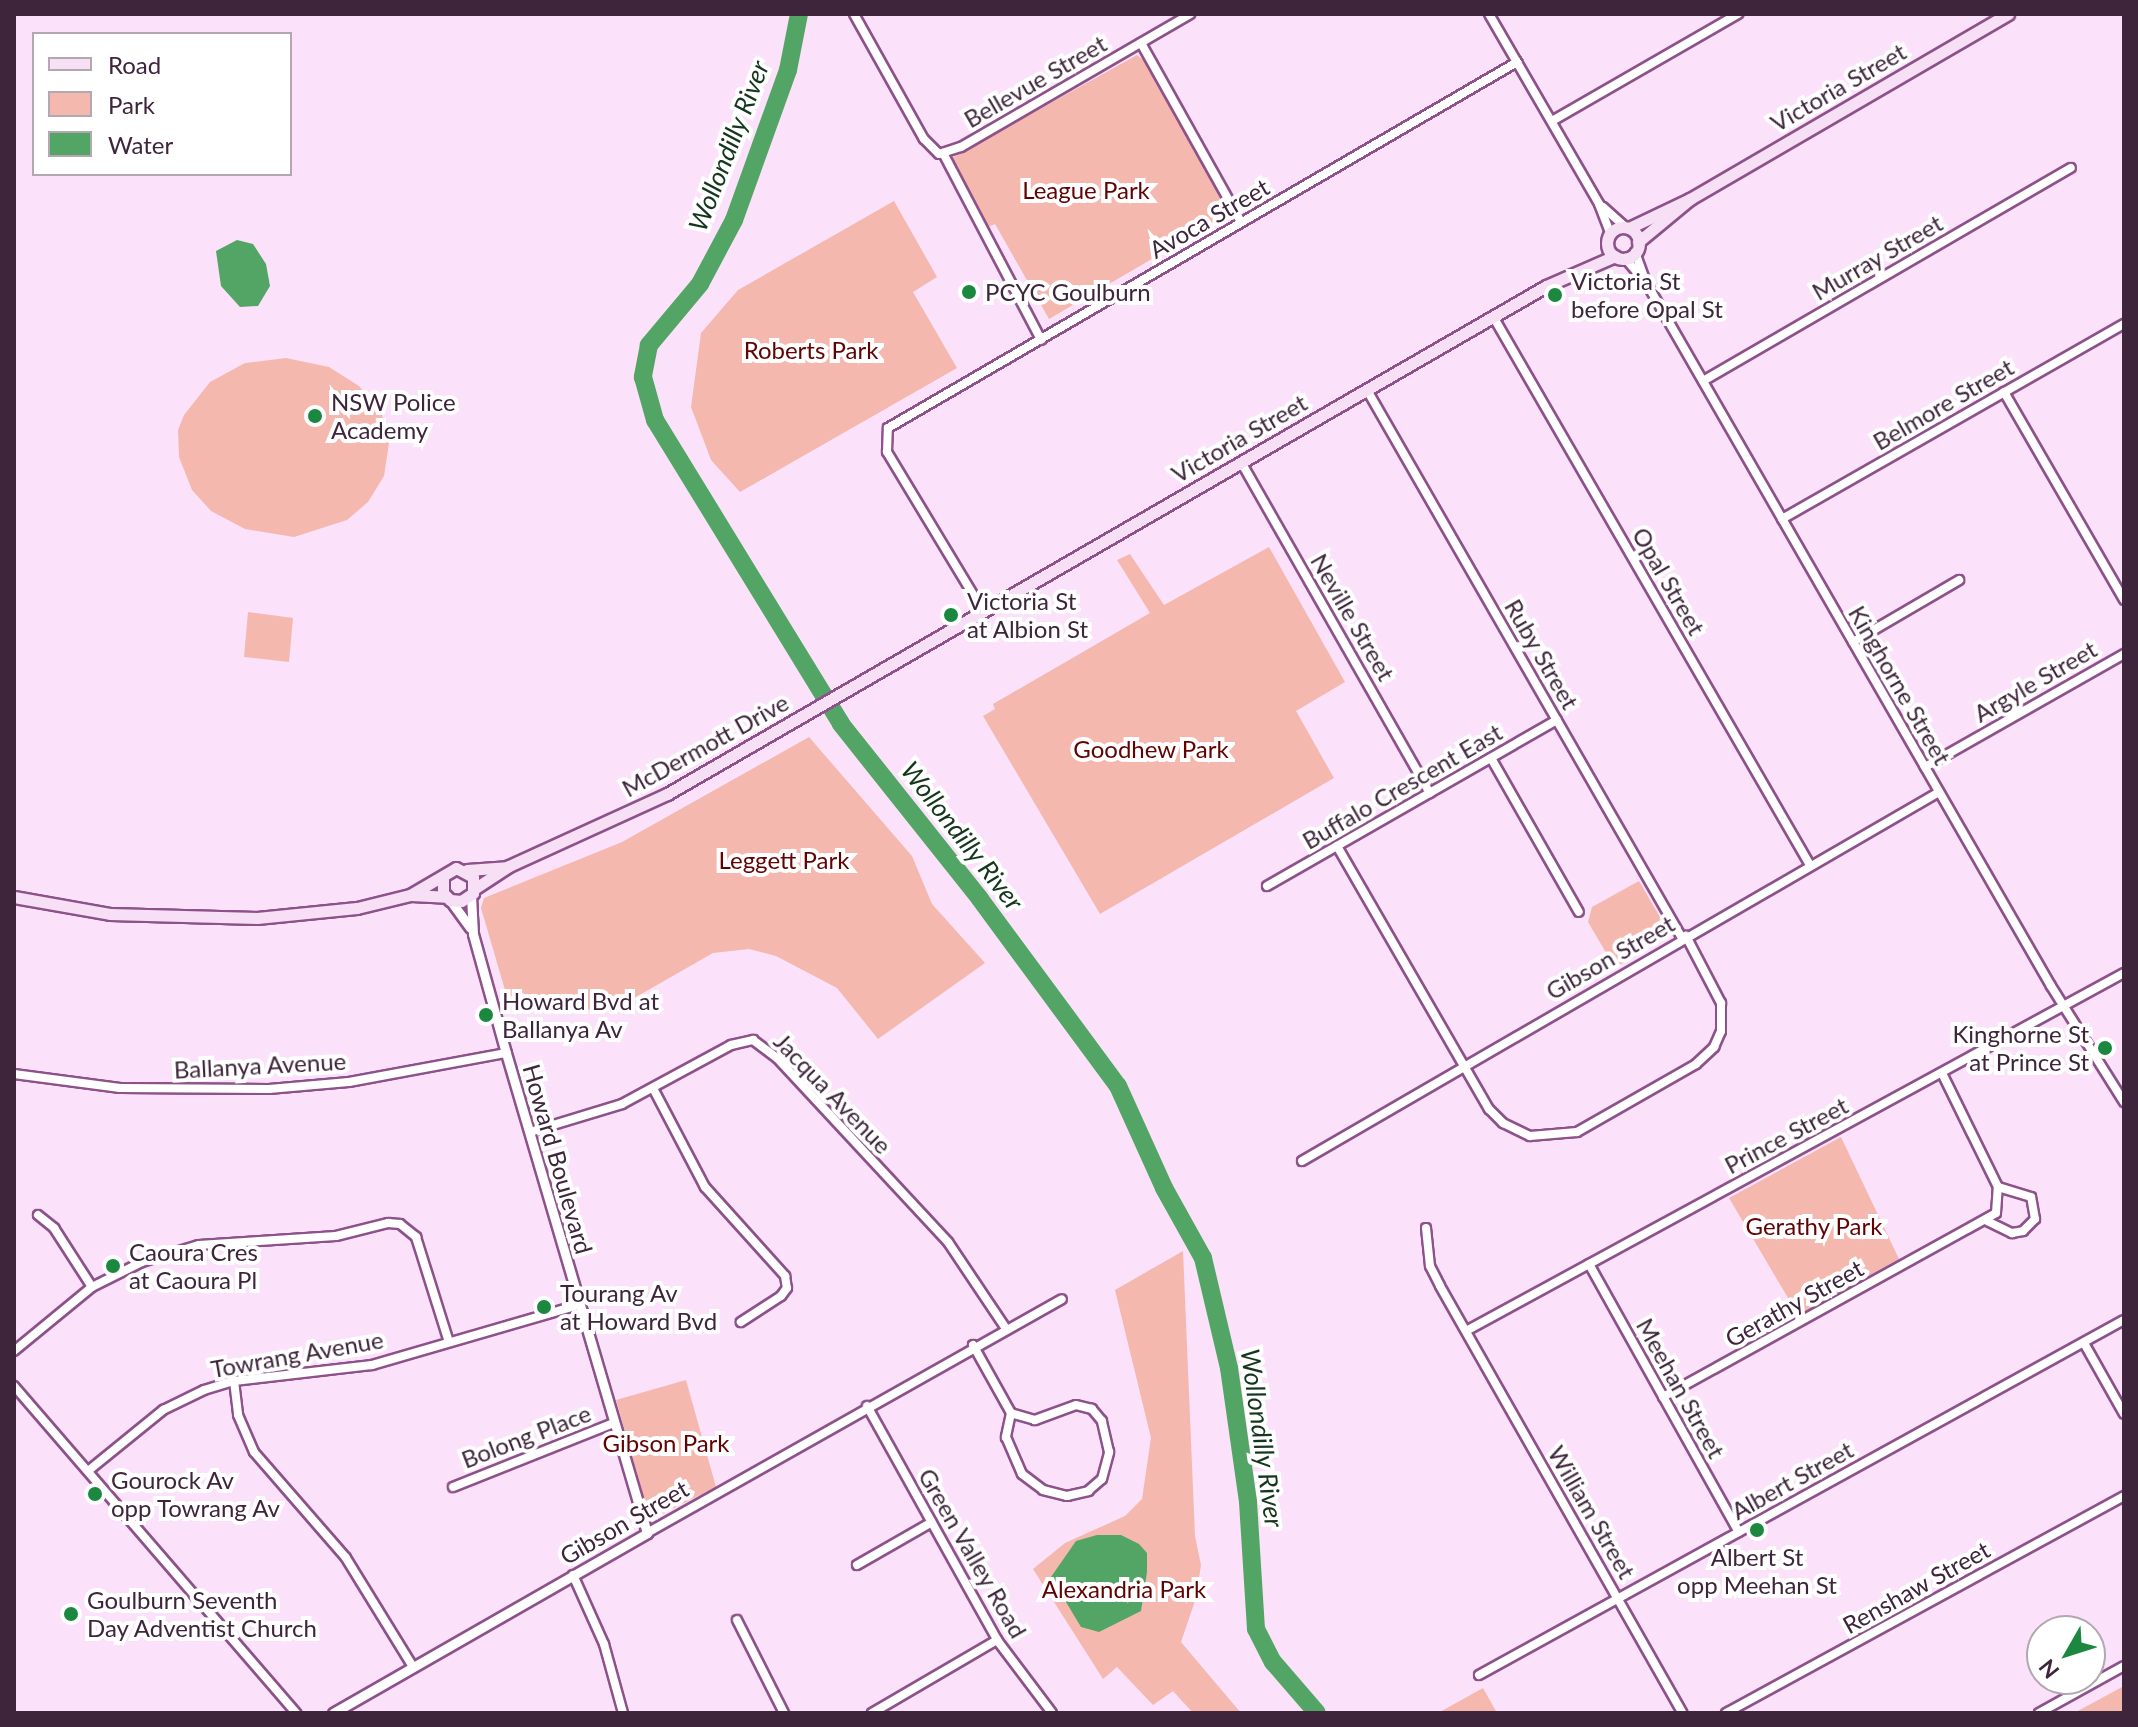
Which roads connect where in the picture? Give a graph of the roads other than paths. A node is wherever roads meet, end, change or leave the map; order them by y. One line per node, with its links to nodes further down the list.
1 (854, 14): 9 (street)
2 (1190, 14): 6 (street, Bellevue Street)
3 (1489, 14): 7 (street)
4 (1738, 14): 8 (street)
5 (2008, 14): 11 (main road, Victoria Street)
6 (1141, 43): 9 (street, Bellevue Street); 13 (street)
7 (1517, 62): 8 (street); 13 (street, Avoca Street)
8 (1552, 121): 12 (street)
9 (941, 153): 20 (street)
10 (2071, 168): 21 (street, Murray Street)
11 (1690, 199): 14 (main road, Victoria Street); 16 (main road, Victoria Street)
12 (1599, 204): 14 (street); 15 (street)
13 (1241, 222): 20 (street, Avoca Street)
14 (1627, 228): 15 (main road, Victoria Street); 16 (main road)
15 (1609, 238): 16 (main road); 17 (main road, Victoria Street)
16 (1628, 252): 17 (main road, Victoria Street); 21 (street, Kinghorne Street)
17 (1582, 266): 18 (main road, Victoria Street)
18 (1494, 318): 22 (main road, Victoria Street); 38 (street, Opal Street)
19 (2124, 324): 23 (street, Belmore Street)
20 (1041, 340): 28 (street, Avoca Street)
21 (1703, 381): 25 (street, Kinghorne Street)
22 (1367, 390): 24 (main road, Victoria Street); 32 (street, Ruby Street)
23 (2004, 392): 25 (street, Belmore Street); 27 (street)
24 (1241, 462): 28 (main road, Victoria Street); 36 (street, Neville Street)
25 (1782, 519): 29 (street, Kinghorne Street)
26 (1959, 580): 29 (street)
27 (2124, 600)
28 (983, 611): 30 (main road, Victoria Street)
29 (1853, 642): 34 (street, Kinghorne Street)
30 (918, 649): 39 (main road, McDermott Drive)
31 (2124, 654): 34 (street, Argyle Street)
32 (1557, 720): 33 (street, Buffalo Crescent East); 49 (street, Ruby Street)
33 (1491, 758): 36 (street, Buffalo Crescent East); 47 (street)
34 (1925, 767): 35 (street, Kinghorne Street)
35 (1939, 792): 38 (street, Gibson Street); 51 (street, Kinghorne Street)
36 (1430, 793): 37 (street, Buffalo Crescent East)
37 (1337, 846): 42 (street, Buffalo Crescent East); 53 (street, Ruby Street)
38 (1810, 865): 49 (street, Gibson Street)
39 (509, 866): 40 (main road, McDermott Drive); 43 (main road, McDermott Drive)
40 (467, 870): 41 (main road, McDermott Drive); 43 (main road)
41 (443, 878): 44 (main road); 46 (main road)
42 (1267, 886)
43 (472, 892): 46 (main road); 48 (street, Howard Boulevard)
44 (410, 895): 45 (main road); 46 (main road)
45 (14, 897)
46 (448, 898): 48 (street, Howard Boulevard)
47 (1579, 912)
48 (473, 934): 52 (street, Howard Boulevard)
49 (1684, 937): 53 (street, Gibson Street); 53 (street, Ruby Street)
50 (2124, 973): 51 (street, Prince Street)
51 (2064, 1006): 54 (street, Prince Street); 57 (street, Kinghorne Street)
52 (506, 1053): 55 (street, Ballanya Avenue); 58 (street, Howard Boulevard)
53 (1463, 1065): 59 (street, Gibson Street)
54 (1942, 1073): 60 (street); 64 (street, Prince Street)
55 (14, 1074)
56 (654, 1090): 58 (street, Jacqua Avenue); 69 (street); 70 (street, Jacqua Avenue)
57 (2124, 1102)
58 (530, 1132): 67 (street, Howard Boulevard)
59 (1302, 1161)
60 (1998, 1187): 62 (street); 62 (street)
61 (38, 1215): 65 (street)
62 (1987, 1221): 78 (street, Gerathy Street)
63 (1426, 1228): 71 (street, William Street)
64 (1589, 1264): 71 (street, Prince Street); 78 (street, Meehan Street)
65 (92, 1287): 72 (street); 75 (street)
66 (1062, 1299): 70 (street, Gibson Street)
67 (579, 1305): 72 (street, Towrang Avenue); 82 (street, Howard Boulevard)
68 (2124, 1320): 73 (street, Albert Street)
69 (741, 1322)
70 (1005, 1327): 74 (street, Gibson Street)
71 (1466, 1331): 91 (street, William Street)
72 (449, 1342): 76 (street, Towrang Avenue)
73 (2084, 1343): 81 (street); 87 (street, Albert Street)
74 (973, 1345): 79 (street, Gibson Street); 80 (street)
75 (14, 1351)
76 (234, 1381): 83 (street, Towrang Avenue); 95 (street)
77 (14, 1386): 83 (street)
78 (1663, 1397): 87 (street, Meehan Street)
79 (867, 1406): 86 (street, Green Valley Road); 88 (street, Gibson Street)
80 (1011, 1413): 80 (street)
81 (2124, 1414)
82 (614, 1423): 84 (street, Bolong Place); 88 (street, Howard Boulevard)
83 (88, 1471): 97 (street)
84 (453, 1487)
85 (2124, 1496): 104 (street, Renshaw Street)
86 (932, 1522): 89 (street); 93 (street, Green Valley Road)
87 (1739, 1532): 91 (street, Albert Street)
88 (647, 1533): 90 (street, Gibson Street)
89 (857, 1565)
90 (573, 1575): 95 (street, Gibson Street); 99 (street)
91 (1619, 1598): 96 (street, Albert Street); 103 (street, William Street)
92 (737, 1620): 100 (street)
93 (997, 1640): 101 (street); 102 (street, Green Valley Road)
94 (2124, 1666): 105 (street)
95 (413, 1667): 98 (street, Gibson Street)
96 (1479, 1675)
97 (296, 1713)
98 (333, 1713)
99 (623, 1713)
100 (784, 1713)
101 (872, 1713)
102 (1052, 1713)
103 (1683, 1713)
104 (1726, 1713)
105 (2039, 1713)

